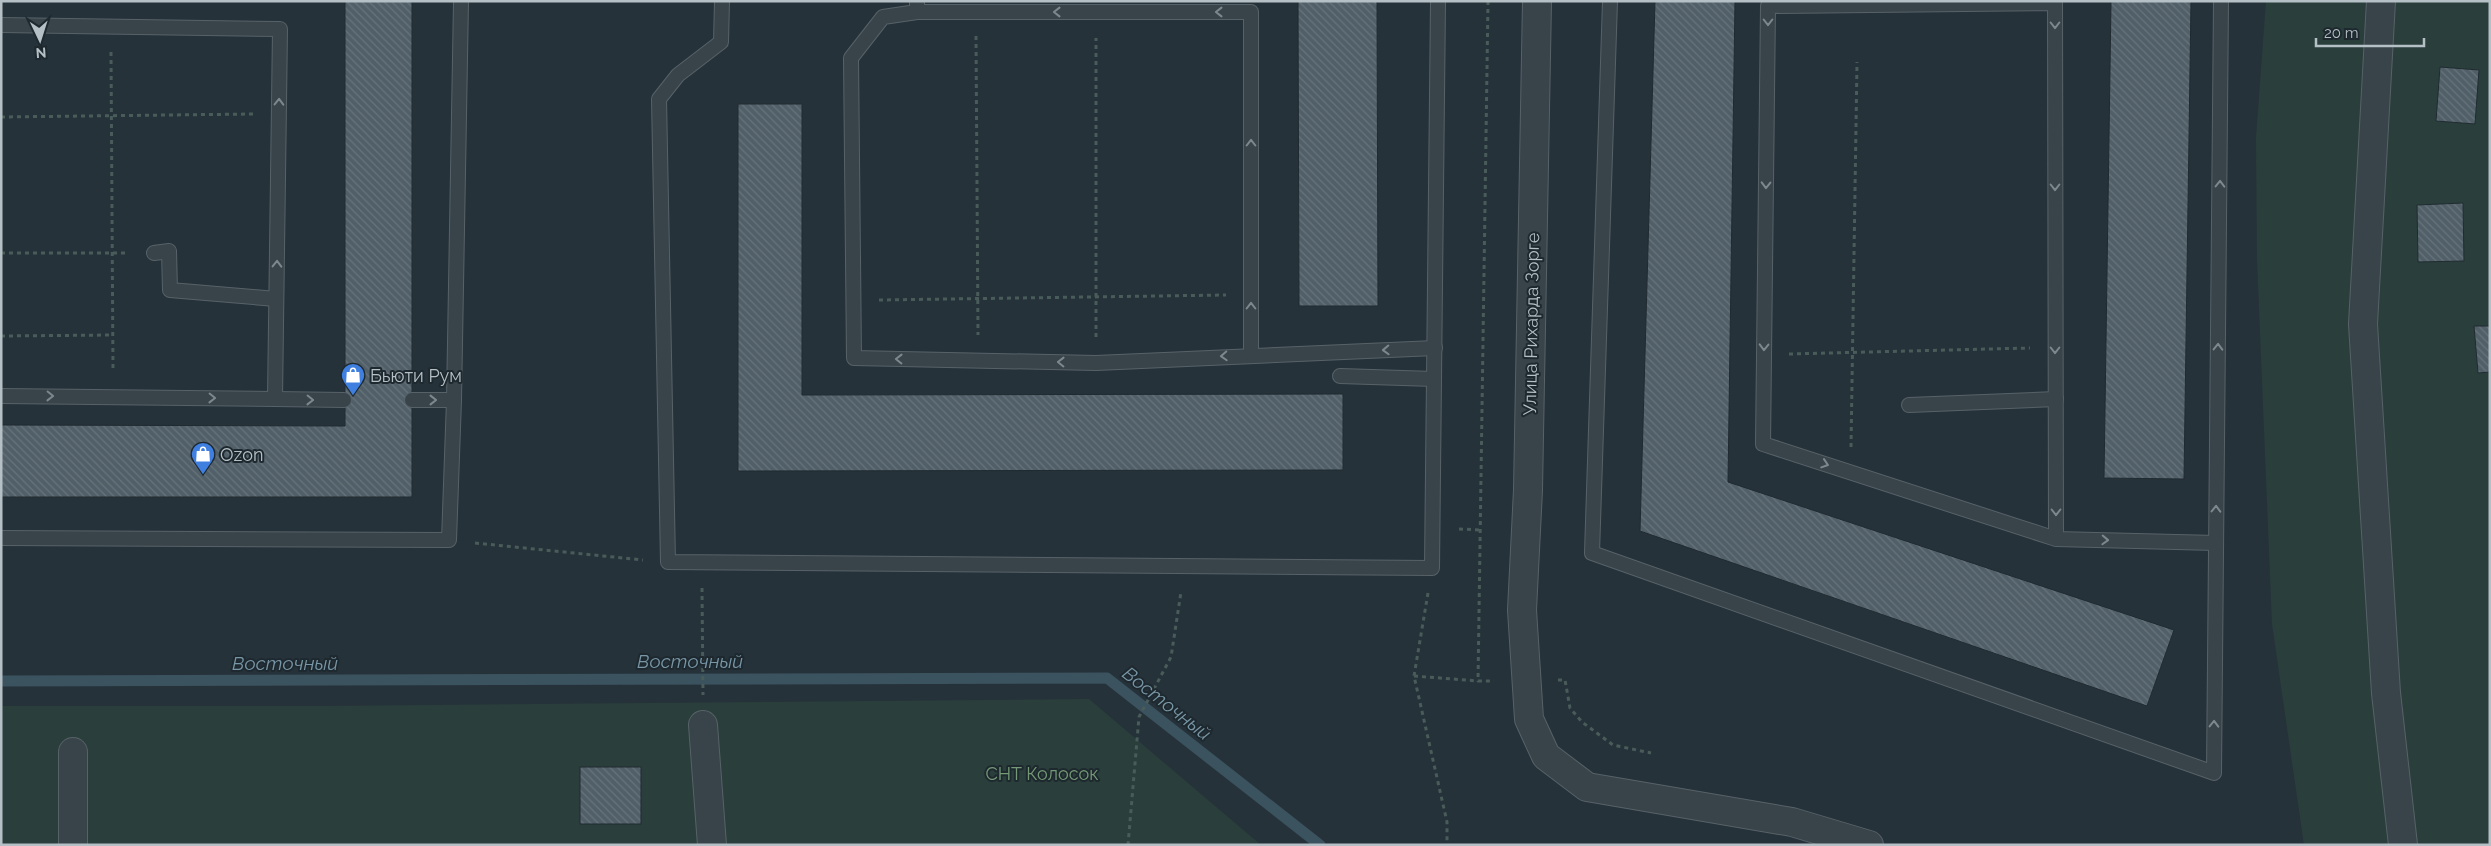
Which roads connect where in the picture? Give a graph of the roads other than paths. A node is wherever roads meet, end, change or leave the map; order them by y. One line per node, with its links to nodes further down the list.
1 (461, 1): 22 (lane)
2 (722, 1): 16 (lane)
3 (1438, 1): 13 (lane)
4 (1537, 1): 31 (street, Улица Рихарда Зорге)
5 (1610, 1): 26 (lane, one-way to 26)
6 (2221, 1): 26 (lane, one-way to 6)
7 (2381, 1): 32 (street)
8 (1853, 3): 19 (lane, one-way to 19); 25 (lane, one-way to 25)
9 (917, 7): 14 (lane, one-way to 9); 14 (lane, one-way to 9)
10 (1, 25): 12 (lane, one-way to 10)
11 (154, 253): 12 (lane)
12 (276, 298): 18 (lane)
13 (1435, 348): 14 (lane, one-way to 14); 16 (lane)
14 (1251, 354)
15 (1340, 376): 16 (lane)
16 (1434, 379)
17 (1, 396): 18 (lane, one-way to 18)
18 (275, 399): 20 (lane, one-way to 20)
19 (2056, 399): 23 (lane); 25 (lane, one-way to 25)
20 (344, 400)
21 (412, 400): 22 (lane, one-way to 22)
22 (454, 400): 24 (lane)
23 (1909, 405)
24 (1, 538)
25 (2056, 539): 26 (lane, one-way to 26)
26 (2216, 543)
27 (703, 725): 30 (street)
28 (73, 752): 29 (street)
29 (73, 845)
30 (712, 845)
31 (1869, 845)
32 (2403, 845)

